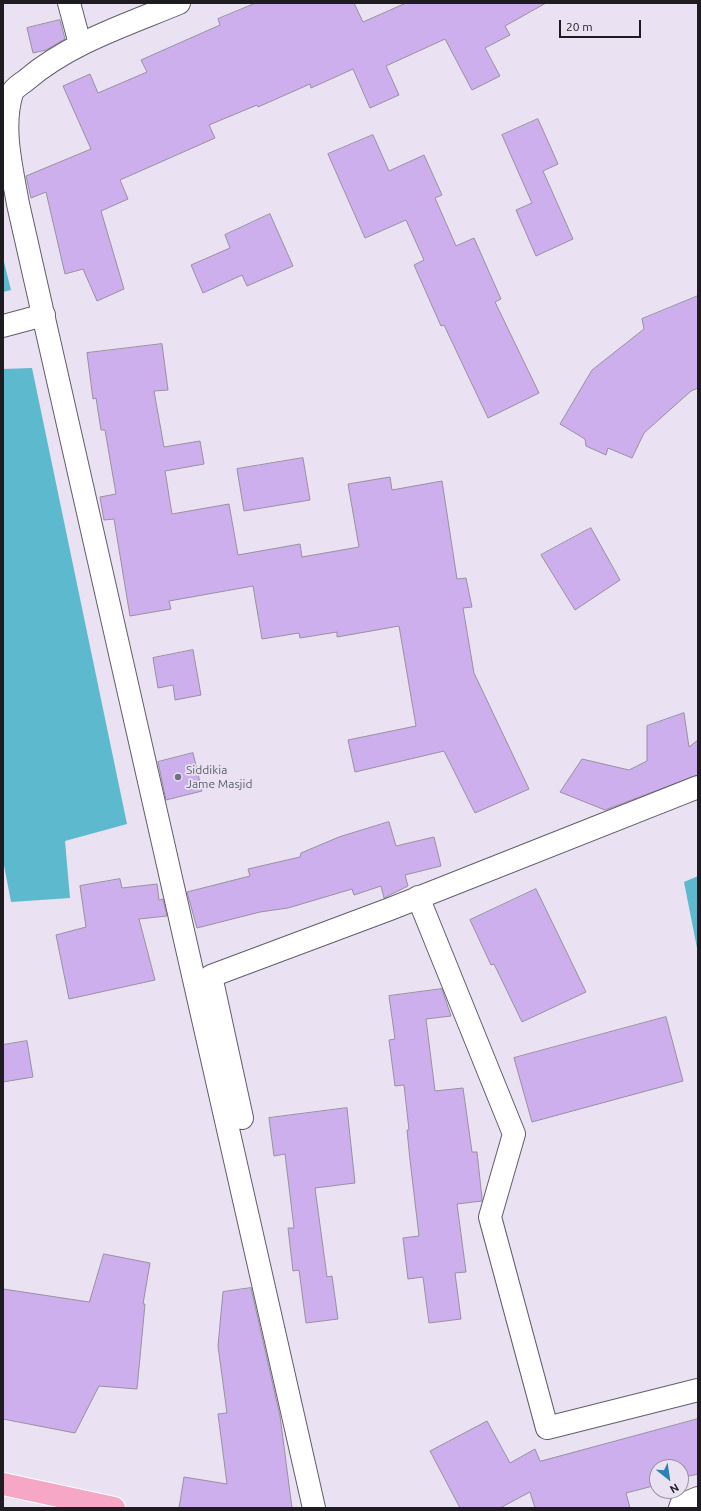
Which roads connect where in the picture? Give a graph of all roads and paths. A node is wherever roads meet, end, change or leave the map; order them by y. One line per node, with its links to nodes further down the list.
1 (68, 3): 3 (street)
2 (179, 3): 3 (street)
3 (80, 44): 4 (street)
4 (6, 139): 5 (street)
5 (44, 315): 6 (street); 13 (street)
6 (3, 326)
7 (698, 788): 8 (street)
8 (418, 897): 9 (street); 14 (street)
9 (698, 1390)
10 (3, 1484): 12 (highway)
11 (698, 1498): 15 (street)
12 (114, 1508)
13 (314, 1508)
14 (327, 1508)
15 (680, 1508)

